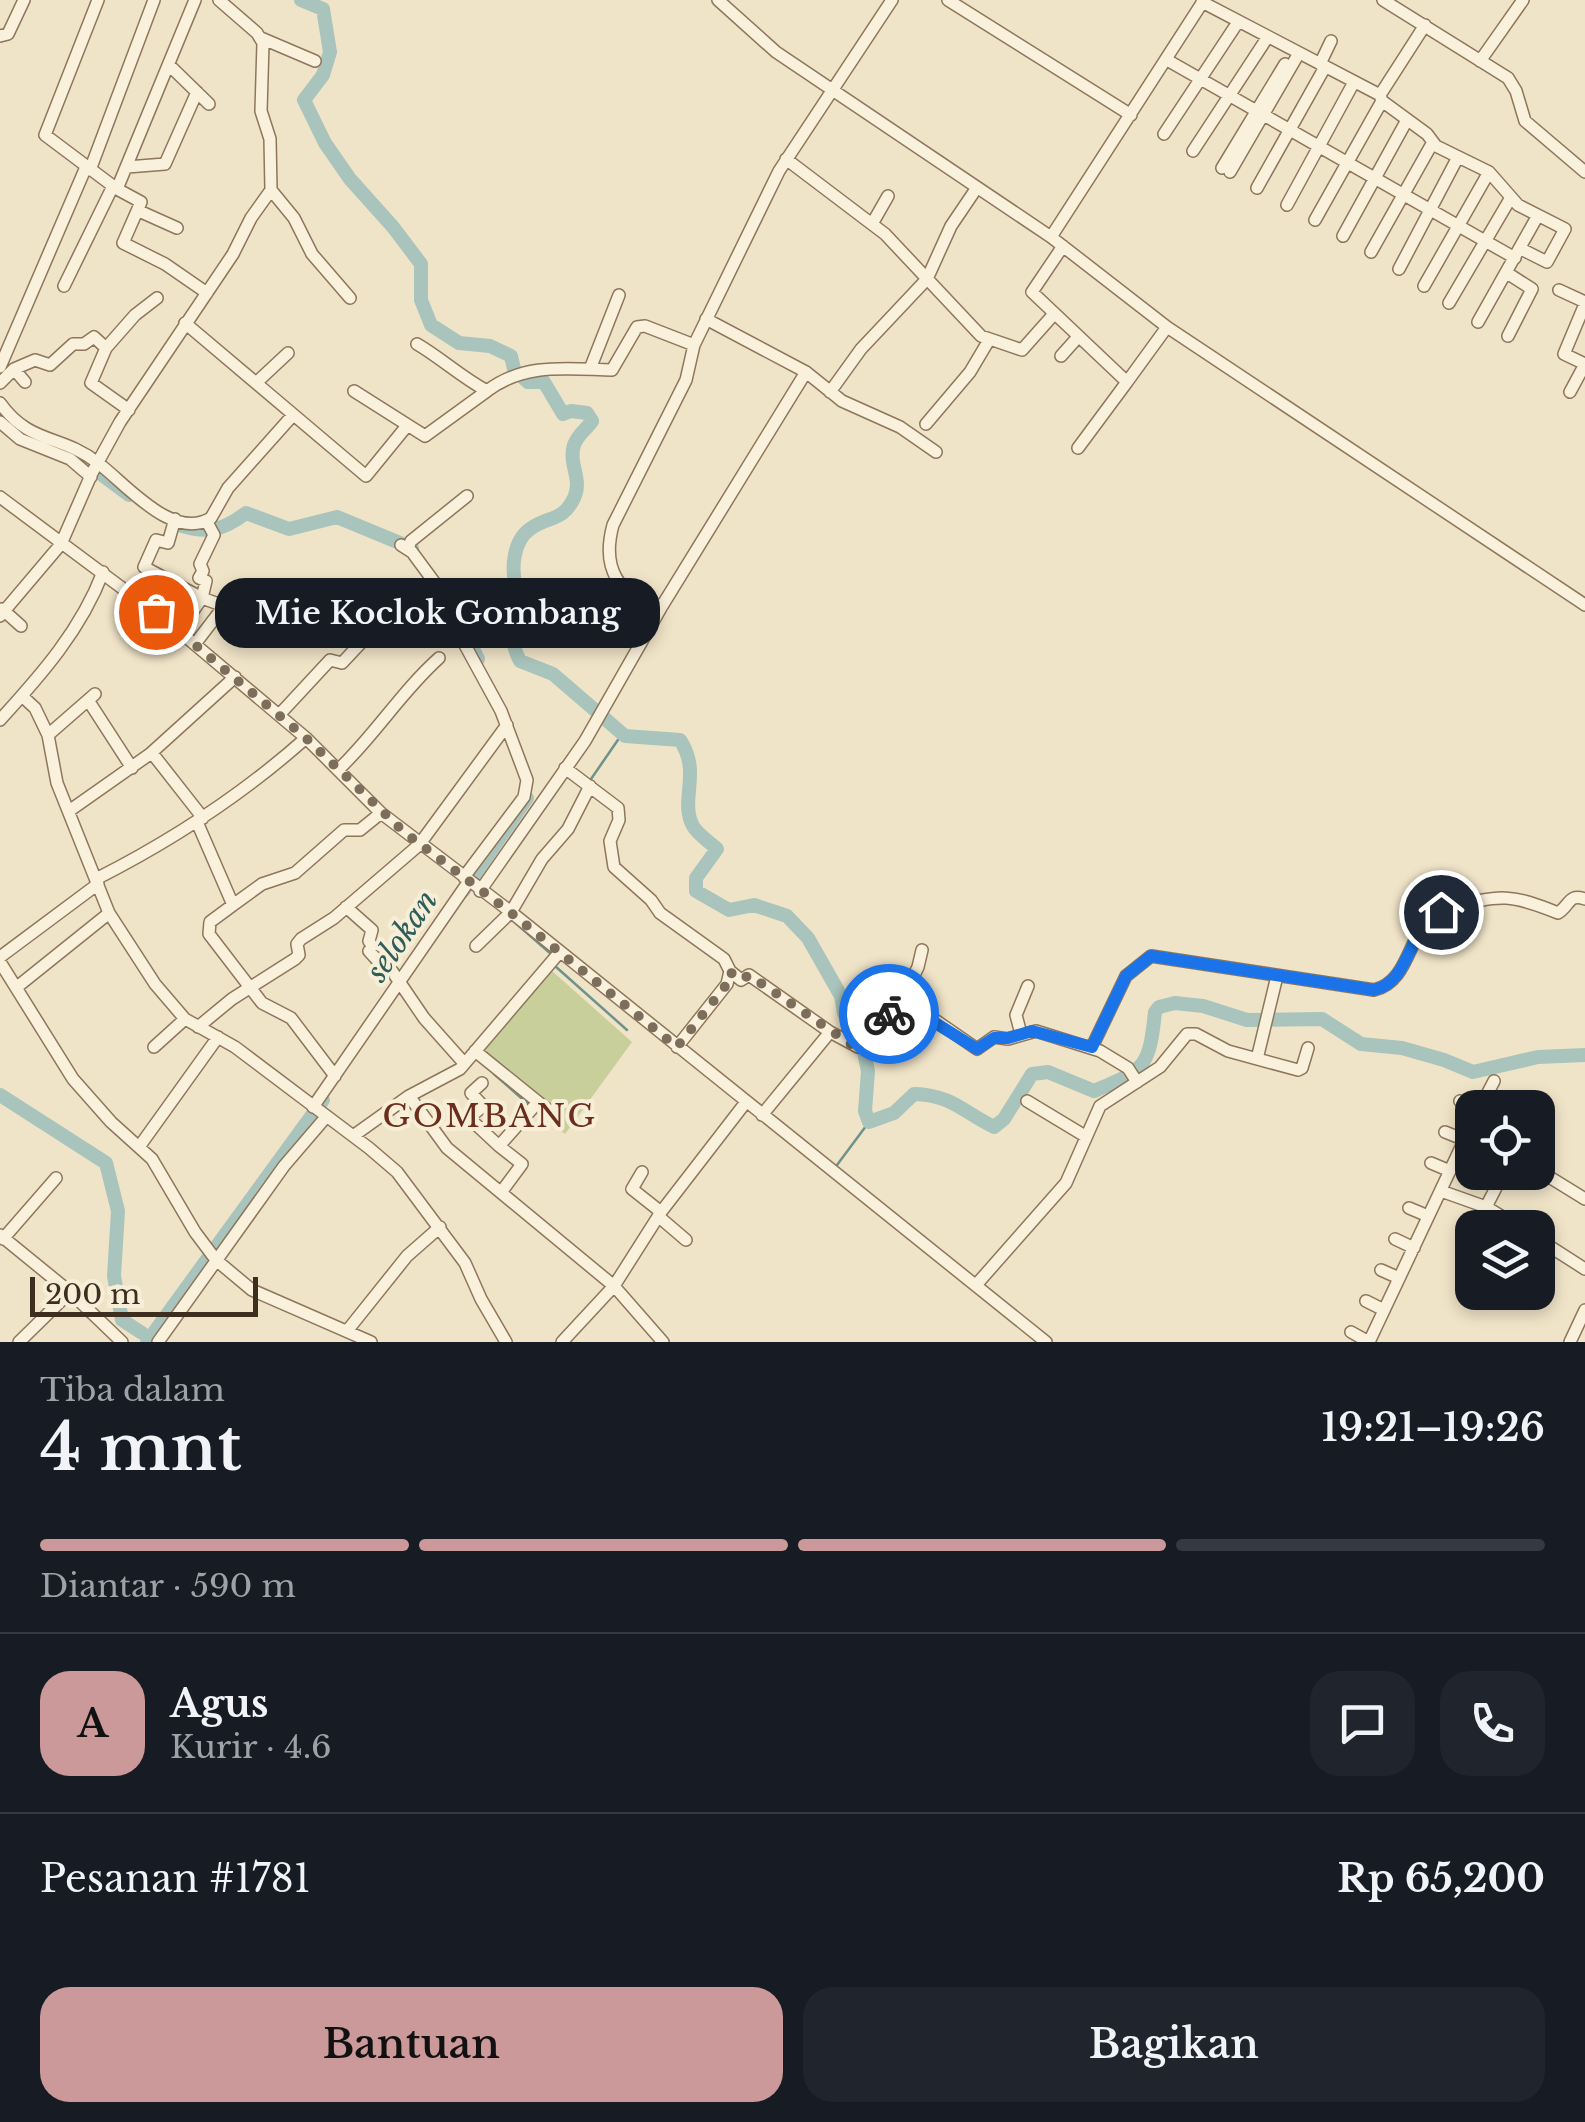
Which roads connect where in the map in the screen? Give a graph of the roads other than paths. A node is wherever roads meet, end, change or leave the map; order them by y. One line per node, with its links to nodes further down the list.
1 (24, 0): 14 (street)
2 (98, 0): 43 (street)
3 (154, 0): 43 (street)
4 (195, 0): 22 (street)
5 (219, 0): 15 (street)
6 (718, 0): 26 (street)
7 (892, 0): 26 (street)
8 (948, 0): 32 (street)
9 (1383, 0): 13 (street)
10 (1522, 0): 21 (street)
11 (1203, 1): 12 (street); 19 (street)
12 (1238, 22): 16 (street); 24 (street)
13 (1425, 25): 21 (street); 29 (street)
14 (0, 36)
15 (261, 38): 20 (street); 51 (street)
16 (1268, 38): 18 (street); 28 (street)
17 (1331, 41): 23 (street)
18 (1296, 52): 23 (street); 31 (street)
19 (1167, 60): 24 (street); 32 (street)
20 (315, 61)
21 (1480, 61): 46 (street)
22 (169, 65): 27 (street); 42 (street)
23 (1322, 66): 25 (street); 34 (street)
24 (1200, 78): 28 (street); 35 (street)
25 (1354, 82): 29 (street); 37 (street)
26 (833, 88): 40 (street); 49 (street)
27 (197, 92): 30 (street); 42 (street)
28 (1228, 94): 31 (street); 38 (street)
29 (1381, 98): 33 (street); 41 (street)
30 (209, 104)
31 (1260, 113): 34 (street); 44 (street)
32 (1130, 115): 63 (street)
33 (1407, 120): 36 (street); 47 (street)
34 (1291, 130): 37 (street); 50 (street)
35 (1164, 134)
36 (1432, 142): 39 (street); 52 (street)
37 (1319, 146): 41 (street); 55 (street)
38 (1193, 151)
39 (1458, 156): 45 (street); 56 (street)
40 (786, 159): 60 (street); 82 (street)
41 (1348, 162): 47 (street); 59 (street)
42 (127, 167): 48 (street)
43 (88, 168): 48 (street); 95 (street)
44 (1226, 170)
45 (1489, 172): 54 (street); 61 (street)
46 (1585, 172)
47 (1374, 178): 52 (street); 64 (street)
48 (115, 188): 57 (street); 72 (street)
49 (976, 188): 63 (street); 71 (street)
50 (1258, 188)
51 (271, 190): 75 (street); 78 (street)
52 (1402, 194): 56 (street); 67 (street)
53 (888, 196): 60 (street)
54 (1510, 199): 58 (street); 65 (street)
55 (1287, 204)
56 (1430, 210): 61 (street); 69 (street)
57 (139, 211): 62 (street); 75 (street)
58 (1537, 216): 68 (street); 68 (street)
59 (1315, 220)
60 (872, 224): 71 (street)
61 (1458, 226): 65 (street); 73 (street)
62 (177, 228)
63 (1052, 236): 66 (street)
64 (1343, 236)
65 (1486, 242): 68 (street); 79 (street)
66 (1063, 246): 81 (street); 85 (street)
67 (1371, 252)
68 (1518, 254): 70 (street)
69 (1399, 269)
70 (1507, 273): 83 (street); 86 (street)
71 (926, 279): 88 (street); 105 (street)
72 (64, 286)
73 (1424, 286)
74 (1559, 290): 80 (street)
75 (207, 293): 84 (street)
76 (619, 296): 97 (street)
77 (157, 298): 91 (street)
78 (350, 298)
79 (1449, 303)
80 (1585, 303): 94 (street)
81 (1054, 314): 87 (street); 88 (street)
82 (706, 319): 90 (street); 98 (street)
83 (1478, 322)
84 (184, 323): 101 (street); 108 (street)
85 (1167, 327): 102 (street); 123 (street)
86 (1508, 336)
87 (1078, 337): 93 (street); 102 (street)
88 (989, 340): 111 (street)
89 (416, 344): 104 (street)
90 (694, 346): 97 (street); 124 (street)
91 (106, 348): 96 (street); 108 (street)
92 (288, 353): 101 (street)
93 (1062, 356)
94 (1585, 364): 106 (street)
95 (0, 367)
96 (14, 369): 99 (street); 100 (street)
97 (590, 369): 104 (street)
98 (806, 372): 105 (street); 124 (street)
99 (0, 382)
100 (25, 382)
101 (256, 382): 109 (street)
102 (1127, 382): 113 (street)
103 (354, 391): 112 (street)
104 (487, 391): 112 (street)
105 (830, 392): 114 (street)
106 (1570, 392)
107 (0, 404): 115 (street)
108 (128, 410): 115 (street)
109 (293, 414): 112 (street); 119 (street)
110 (0, 422): 115 (street)
111 (926, 424)
112 (406, 427)
113 (1078, 448)
114 (936, 452)
115 (94, 469): 118 (street); 120 (street)
116 (467, 496): 135 (street)
117 (0, 497): 120 (street)
118 (175, 522): 119 (street); 122 (street)
119 (208, 522): 122 (street)
120 (61, 544): 121 (street); 125 (street)
121 (103, 572): 128 (street); 132 (street)
122 (202, 598): 128 (street); 129 (street)
123 (1585, 605)
124 (662, 606): 140 (street)
125 (2, 612): 126 (street)
126 (21, 626)
127 (373, 630): 133 (street)
128 (180, 631): 129 (street)
129 (196, 644): 131 (street)
130 (439, 658): 141 (street)
131 (235, 677): 133 (street); 138 (street)
132 (22, 696): 134 (street); 136 (street)
133 (279, 715): 137 (street)
134 (0, 720)
135 (507, 726): 146 (street); 147 (street)
136 (48, 735): 139 (street); 143 (street)
137 (306, 738): 141 (street); 145 (street)
138 (152, 753): 139 (street); 145 (street)
139 (132, 768): 143 (street)
140 (565, 768): 142 (street); 147 (street)
141 (338, 770): 144 (street)
142 (588, 785): 152 (street); 158 (street)
143 (69, 811): 148 (street)
144 (381, 813): 146 (street); 150 (street)
145 (200, 820): 148 (street); 150 (street)
146 (419, 845): 147 (street); 151 (street)
147 (471, 883): 152 (street); 160 (street)
148 (96, 884): 157 (street); 166 (street)
149 (1585, 900): 159 (street)
150 (233, 905): 163 (street)
151 (346, 907): 160 (street); 163 (street)
152 (508, 913): 154 (street); 156 (street)
153 (108, 914): 162 (street)
154 (476, 946)
155 (922, 950): 164 (street)
156 (556, 956): 172 (street); 176 (street)
157 (0, 960): 162 (street)
158 (730, 972): 169 (street); 172 (street)
159 (1276, 976): 173 (street); 177 (street)
160 (401, 984): 178 (street); 180 (street)
161 (1028, 986): 170 (street)
162 (16, 987): 196 (street)
163 (250, 988): 168 (street); 180 (street)
164 (901, 1002): 165 (street); 169 (street)
165 (919, 1010): 167 (street); 170 (street)
166 (185, 1019): 168 (street); 174 (street)
167 (911, 1027)
168 (198, 1028): 171 (street)
169 (830, 1032): 190 (street)
170 (1021, 1034): 173 (street)
171 (218, 1037): 188 (street); 196 (street)
172 (677, 1047): 185 (street)
173 (1092, 1047): 179 (street)
174 (154, 1048)
175 (1308, 1048): 177 (street)
176 (478, 1053): 178 (street); 187 (street)
177 (1257, 1059): 179 (street)
178 (464, 1063): 184 (street)
179 (1133, 1075): 193 (street)
180 (334, 1076): 188 (street)
181 (1494, 1082): 183 (street)
182 (482, 1083): 195 (street)
183 (1489, 1090)
184 (408, 1096): 192 (street); 205 (street)
185 (746, 1102): 190 (street); 210 (street)
186 (1028, 1102): 193 (street)
187 (534, 1106): 189 (street); 195 (street)
188 (318, 1111): 192 (street); 218 (street)
189 (553, 1114)
190 (762, 1115): 222 (street)
191 (1445, 1132): 194 (street)
192 (353, 1136): 212 (street)
193 (1085, 1136): 222 (street)
194 (1455, 1136)
195 (500, 1146): 205 (street)
196 (140, 1147): 218 (street)
197 (1455, 1161): 199 (street)
198 (1431, 1163): 199 (street)
199 (1450, 1171): 204 (street)
200 (642, 1172): 210 (street)
201 (56, 1178): 213 (street)
202 (1555, 1180): 206 (street)
203 (1495, 1190): 207 (street)
204 (1441, 1191): 207 (street); 211 (street)
205 (502, 1192): 223 (street)
206 (1585, 1199)
207 (1486, 1207): 209 (street)
208 (1409, 1208): 211 (street)
209 (1491, 1210)
210 (659, 1214): 215 (street); 223 (street)
211 (1428, 1216): 216 (street)
212 (440, 1227): 228 (street); 235 (street)
213 (1, 1237): 224 (street)
214 (1395, 1239): 216 (street)
215 (686, 1240)
216 (1414, 1248): 221 (street)
217 (1555, 1250): 220 (street)
218 (213, 1256): 228 (street); 233 (street)
219 (1381, 1270): 221 (street)
220 (1585, 1270)
221 (1399, 1278): 226 (street)
222 (976, 1285): 239 (street)
223 (614, 1286): 229 (street); 236 (street)
224 (70, 1292): 231 (street); 232 (street)
225 (1366, 1301): 226 (street)
226 (1384, 1310): 230 (street)
227 (1585, 1310): 240 (street)
228 (347, 1331): 234 (street)
229 (654, 1331): 237 (street); 238 (street)
230 (1351, 1332)
231 (19, 1342)
232 (122, 1342)
233 (158, 1342)
234 (371, 1342)
235 (506, 1342)
236 (562, 1342)
237 (640, 1342)
238 (663, 1342)
239 (1046, 1342)
240 (1570, 1342)

